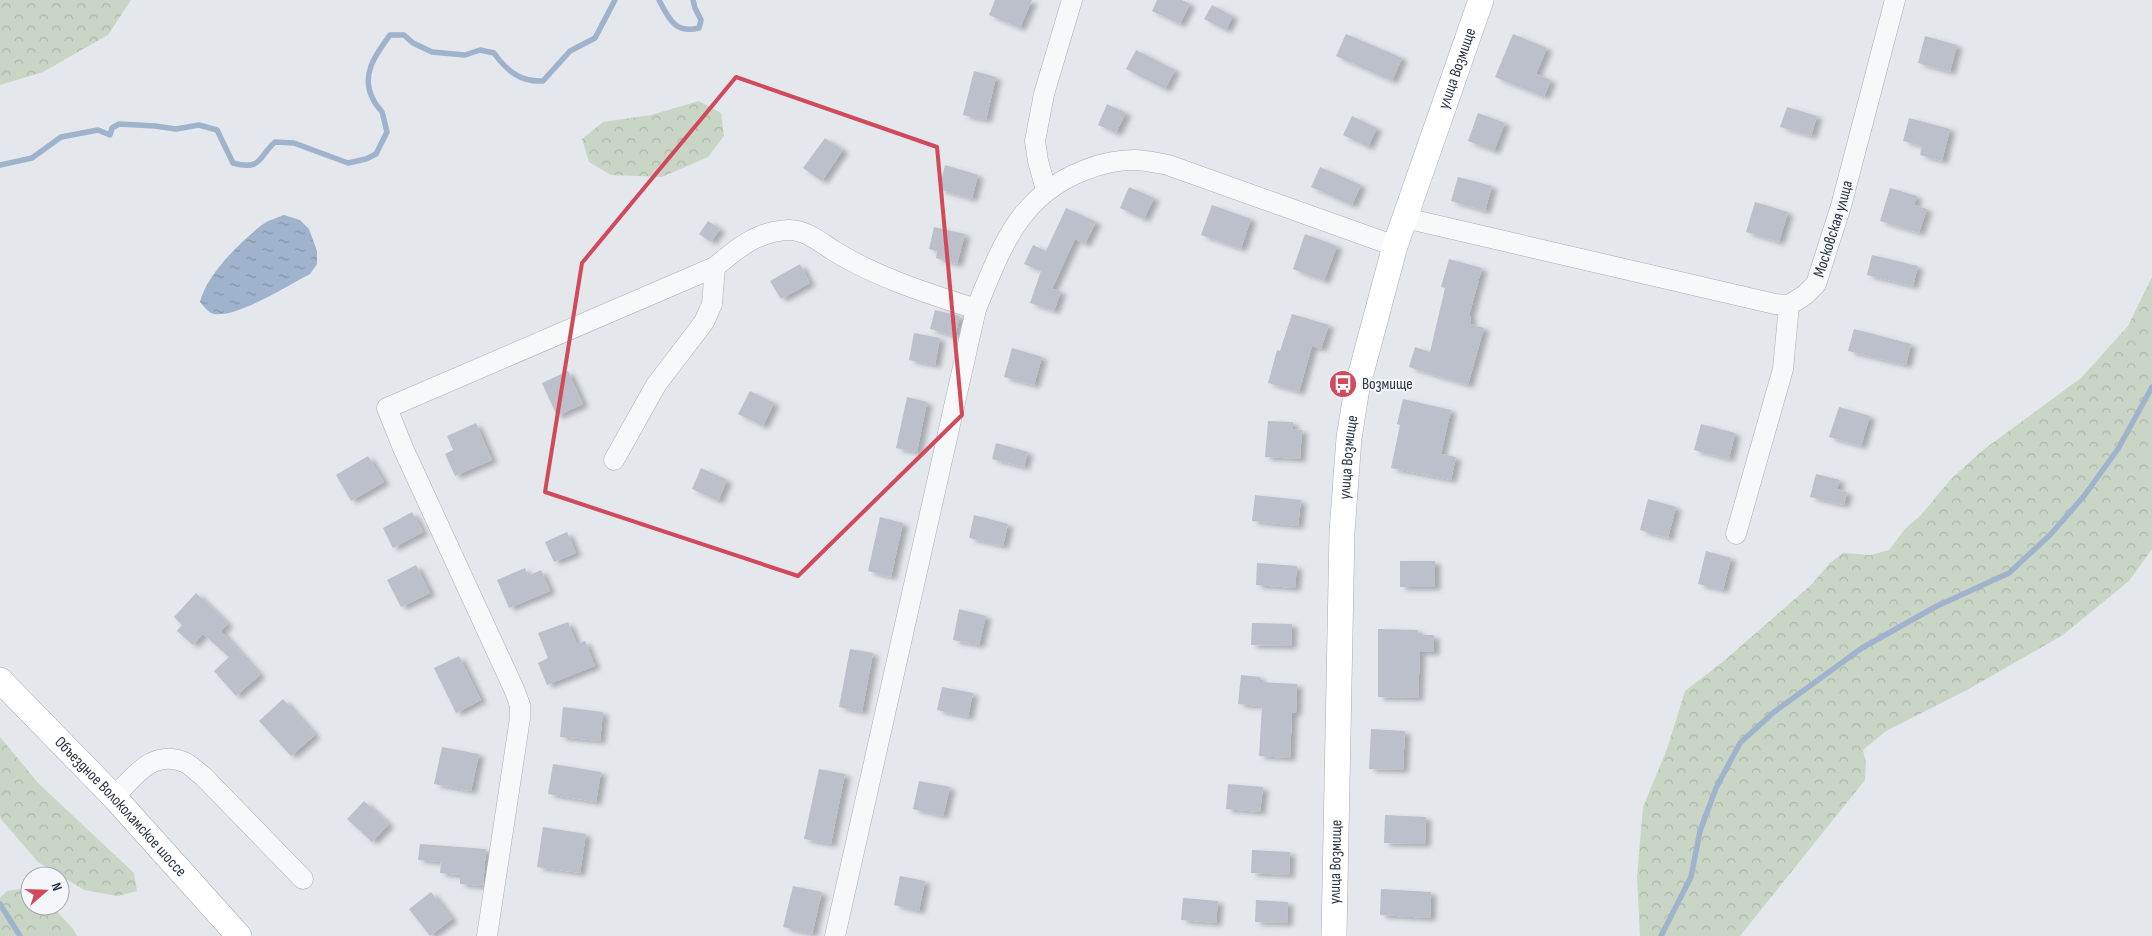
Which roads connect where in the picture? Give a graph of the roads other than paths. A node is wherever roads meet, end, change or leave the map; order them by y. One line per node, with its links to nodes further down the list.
1 (1072, 0): 4 (street)
2 (1481, 0): 5 (main road, улица Возмище)
3 (1895, 0): 8 (street, Московская улица)
4 (1046, 190): 6 (street); 9 (street)
5 (1405, 218): 6 (main road, улица Возмище); 8 (street)
6 (1396, 246): 18 (main road, улица Возмище)
7 (715, 267): 9 (street); 10 (street); 16 (street)
8 (1789, 304): 11 (street)
9 (976, 310): 17 (street)
10 (614, 460)
11 (1736, 534)
12 (0, 680): 13 (main road, Объездное Волоколамское шоссе)
13 (114, 797): 14 (street); 15 (main road, Объездное Волоколамское шоссе)
14 (303, 879)
15 (239, 936)
16 (487, 936)
17 (835, 936)
18 (1334, 936)

